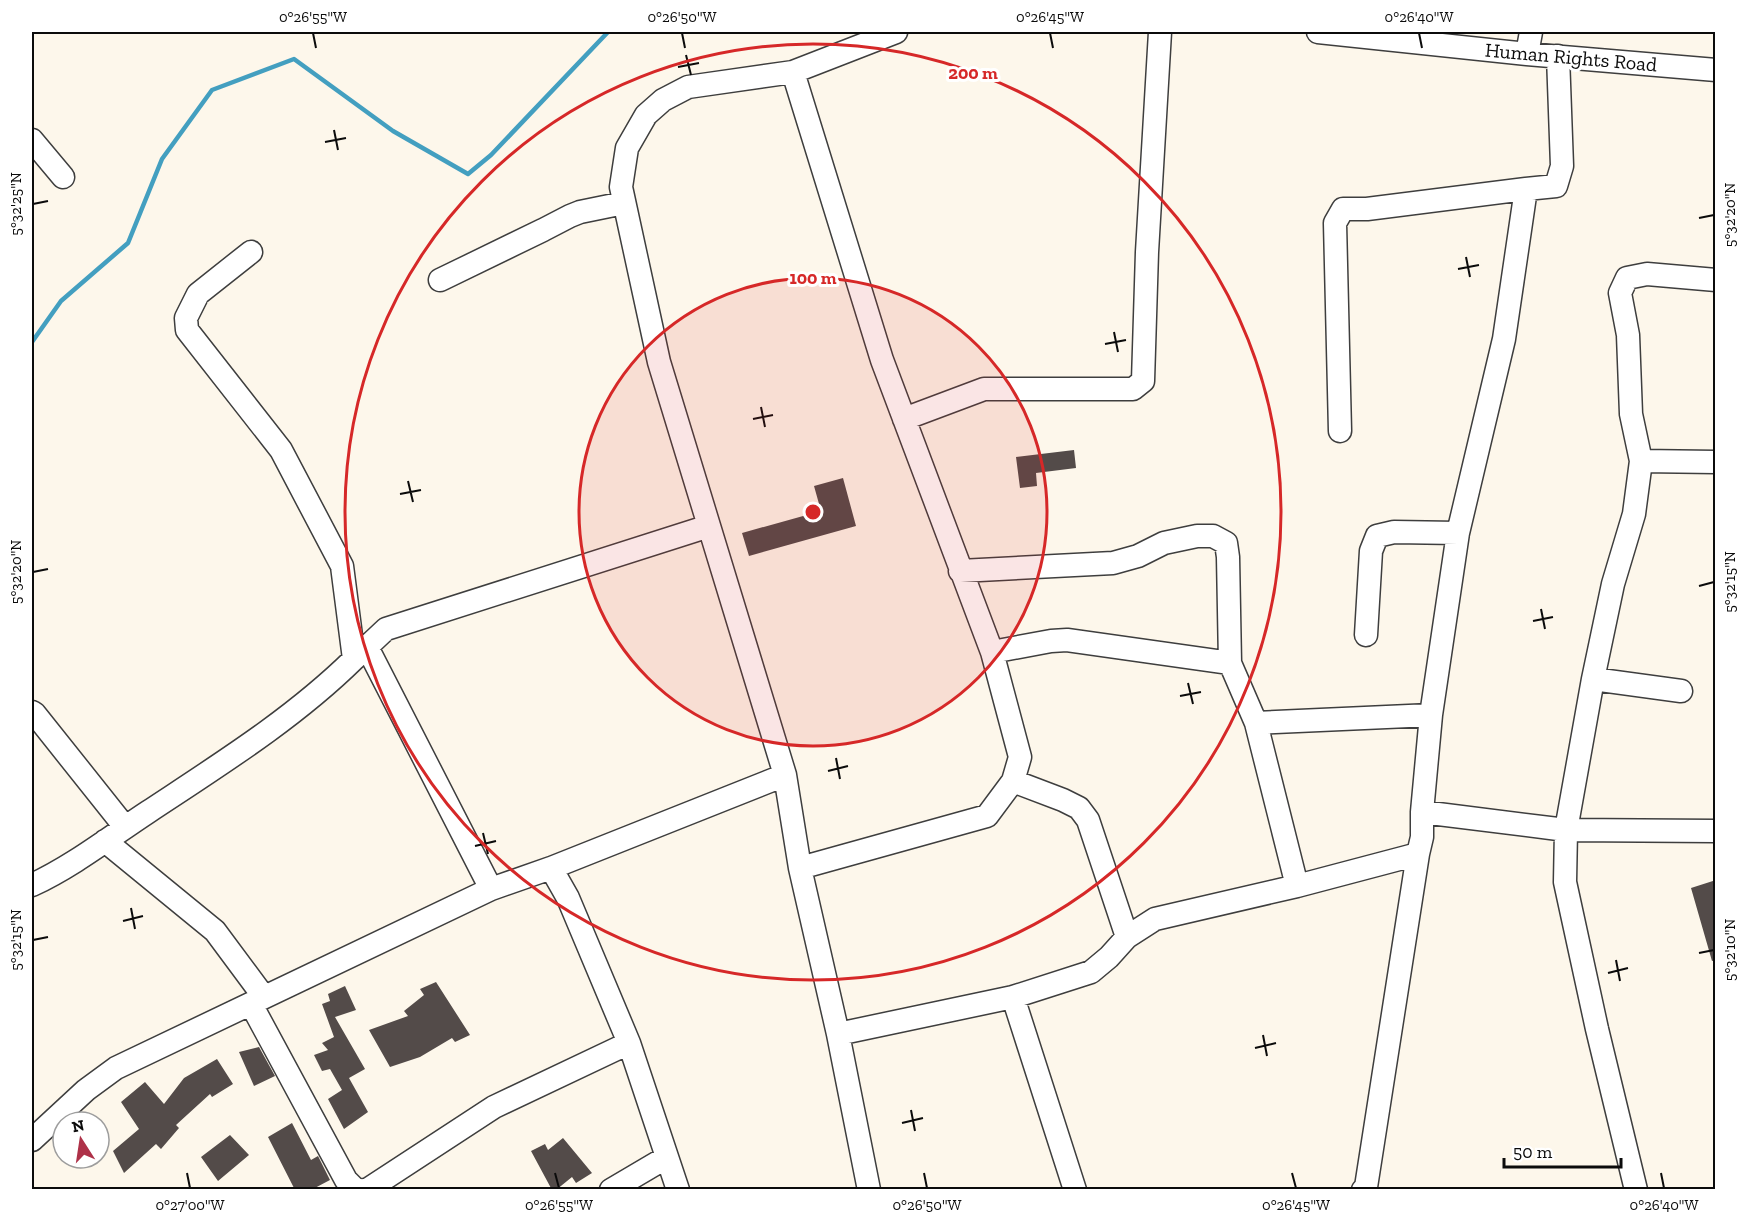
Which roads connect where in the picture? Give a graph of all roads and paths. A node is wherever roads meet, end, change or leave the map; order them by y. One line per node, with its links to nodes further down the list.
1 (896, 32): 8 (street)
2 (1160, 32): 16 (street)
3 (1318, 32): 5 (street, Human Rights Road)
4 (1531, 32): 5 (street)
5 (1527, 54): 6 (street, Human Rights Road)
6 (1558, 56): 7 (street, Human Rights Road); 11 (street)
7 (1716, 70)
8 (793, 72): 12 (street); 16 (street)
9 (32, 140): 10 (street)
10 (63, 177)
11 (1526, 189): 17 (street); 21 (street)
12 (624, 203): 14 (street); 20 (street)
13 (251, 252): 25 (street)
14 (441, 280)
15 (1716, 280): 18 (street)
16 (904, 419): 22 (street)
17 (1340, 430)
18 (1641, 461): 19 (street); 27 (street)
19 (1716, 462)
20 (709, 526): 25 (street); 32 (street)
21 (1458, 533): 23 (street); 30 (street)
22 (960, 571): 24 (street); 26 (street)
23 (1366, 635)
24 (992, 651): 26 (street); 33 (street)
25 (360, 653): 35 (street); 44 (street)
26 (1230, 663): 31 (street)
27 (1593, 679): 28 (street); 36 (street)
28 (1682, 691)
29 (32, 712): 35 (street)
30 (1431, 715): 31 (street); 34 (street)
31 (1256, 723): 43 (street)
32 (785, 775): 40 (street); 41 (street)
33 (1013, 781): 41 (street); 45 (street)
34 (1422, 812): 36 (street); 39 (street)
35 (125, 827): 38 (street)
36 (1566, 830): 37 (street); 59 (street)
37 (1716, 831)
38 (105, 840): 42 (street); 47 (street)
39 (1418, 854): 43 (street); 58 (street)
40 (551, 868): 44 (street); 49 (street)
41 (800, 868): 48 (street)
42 (32, 885)
43 (1297, 886): 45 (street)
44 (491, 889): 47 (street)
45 (1127, 937): 46 (street)
46 (1013, 997): 48 (street); 57 (street)
47 (258, 1000): 50 (street); 52 (street)
48 (838, 1034): 56 (street)
49 (629, 1043): 51 (street); 53 (street)
50 (32, 1140)
51 (667, 1157): 54 (street); 55 (street)
52 (360, 1190)
53 (368, 1190)
54 (611, 1190)
55 (678, 1190)
56 (869, 1190)
57 (1075, 1190)
58 (1363, 1190)
59 (1636, 1190)

